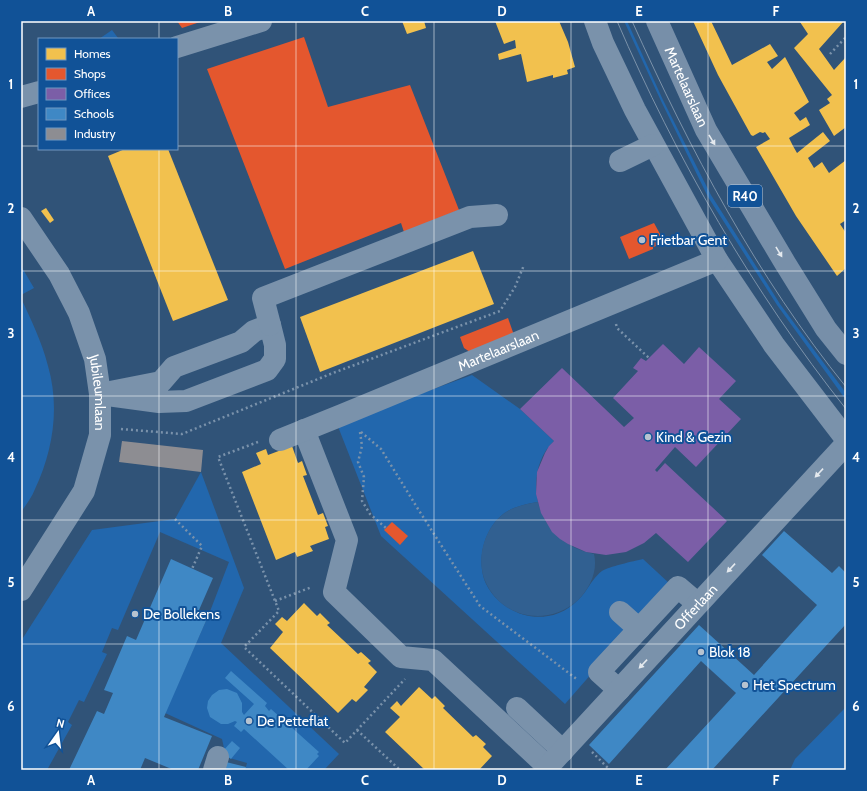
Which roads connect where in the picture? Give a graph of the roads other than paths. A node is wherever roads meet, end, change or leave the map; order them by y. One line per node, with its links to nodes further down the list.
1 (261, 21): 4 (street)
2 (595, 21): 7 (street)
3 (657, 21): 13 (main road, Martelaarslaan / R40, one-way to 13)
4 (178, 47)
5 (38, 92): 6 (street)
6 (21, 97)
7 (653, 145): 8 (street); 11 (street)
8 (620, 161)
9 (497, 214): 12 (street)
10 (25, 231): 14 (street, Jubileumlaan)
11 (717, 260): 15 (street, Martelaarslaan); 16 (street)
12 (270, 325): 14 (street); 14 (street)
13 (846, 354)
14 (100, 394): 19 (street, Jubileumlaan)
15 (304, 430): 17 (street, Martelaarslaan); 25 (street)
16 (846, 439)
17 (280, 440)
18 (846, 444): 20 (street, Offerlaan, one-way to 20)
19 (21, 590)
20 (698, 604): 22 (street); 23 (street, Offerlaan, one-way to 23)
21 (620, 612): 22 (street)
22 (639, 629): 23 (street)
23 (612, 698): 25 (street, Offerlaan)
24 (517, 708): 25 (street)
25 (552, 763)

